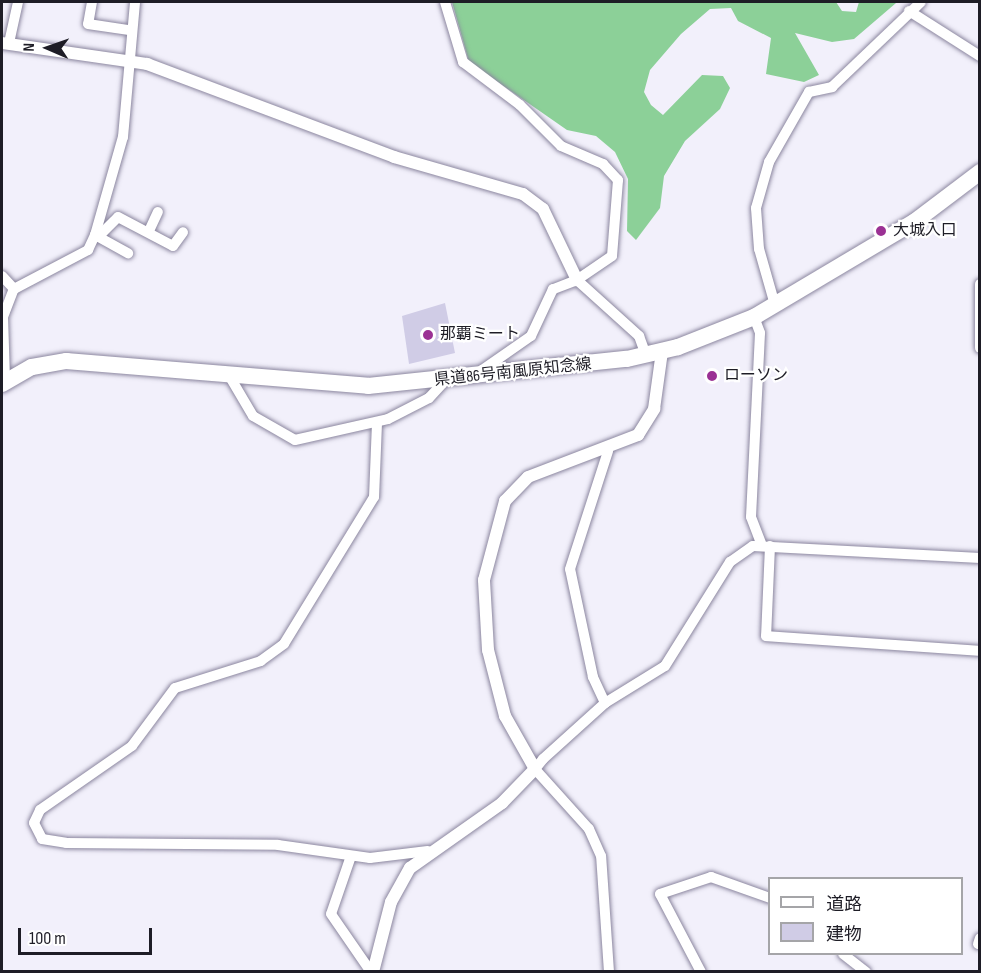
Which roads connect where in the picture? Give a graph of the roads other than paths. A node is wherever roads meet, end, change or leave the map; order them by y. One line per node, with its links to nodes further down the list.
1 (18, 2): 8 (street)
2 (92, 2): 7 (street)
3 (135, 2): 7 (street)
4 (445, 2): 18 (street)
5 (921, 2): 6 (street)
6 (909, 10): 9 (street); 21 (street)
7 (128, 30): 10 (street)
8 (5, 43): 10 (street)
9 (980, 56)
10 (127, 58): 15 (street); 18 (street)
11 (978, 176): 21 (main road, 県道86号南風原知念線)
12 (158, 212): 13 (street)
13 (149, 231): 14 (street); 15 (street)
14 (183, 232)
15 (97, 236): 16 (street); 20 (street)
16 (128, 253)
17 (2, 276): 20 (street)
18 (577, 280): 24 (street); 26 (street)
19 (980, 284): 23 (street)
20 (14, 289): 28 (street)
21 (775, 305): 22 (main road, 県道86号南風原知念線)
22 (754, 317): 24 (main road, 県道86号南風原知念線); 31 (street)
23 (980, 348)
24 (654, 353): 26 (main road, 県道86号南風原知念線); 30 (street)
25 (230, 377): 27 (main road, 県道86号南風原知念線); 28 (main road, 県道86号南風原知念線); 29 (street)
26 (474, 378): 27 (main road, 県道86号南風原知念線)
27 (445, 381): 29 (street)
28 (3, 382)
29 (377, 423): 37 (street)
30 (608, 451): 34 (street); 35 (street)
31 (766, 545): 32 (street); 33 (street); 34 (street)
32 (980, 558)
33 (980, 651)
34 (605, 703): 35 (street)
35 (535, 769): 36 (street); 41 (street)
36 (428, 851): 37 (street); 40 (street)
37 (351, 856): 40 (street)
38 (768, 897): 42 (street)
39 (844, 955): 43 (street)
40 (372, 972)
41 (609, 972)
42 (701, 972)
43 (866, 972)

